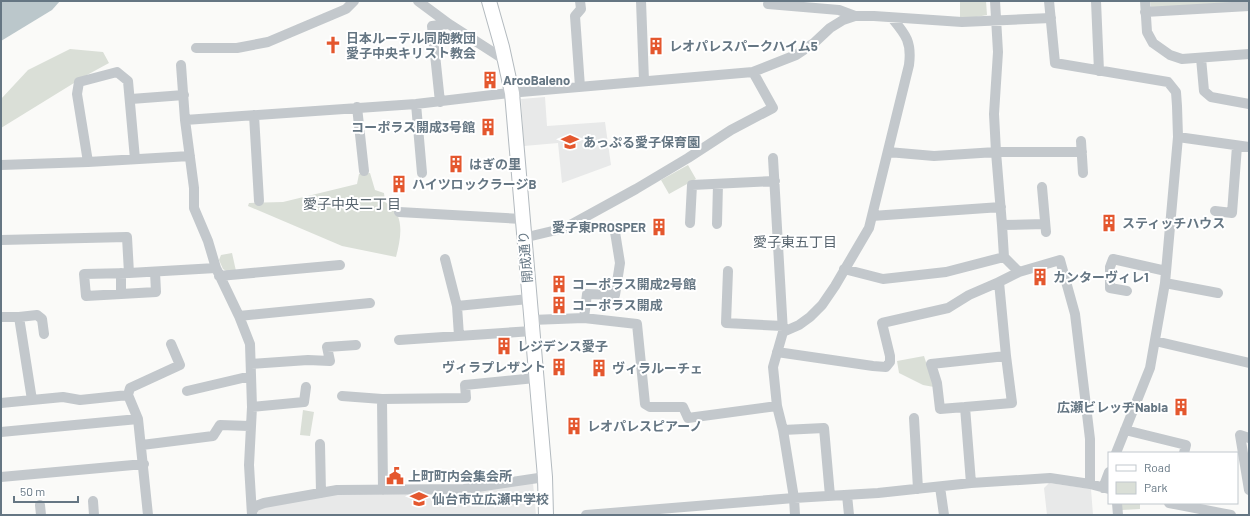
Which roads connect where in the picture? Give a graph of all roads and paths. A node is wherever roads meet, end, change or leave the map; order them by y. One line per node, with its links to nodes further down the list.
1 (354, 1): 18 (street)
2 (418, 1): 17 (street)
3 (489, 1): 21 (street, 開成通り)
4 (580, 1): 26 (street)
5 (641, 1): 25 (street)
6 (995, 1): 16 (street)
7 (1049, 1): 15 (street)
8 (1096, 1): 23 (street)
9 (1145, 1): 12 (street)
10 (774, 3): 13 (street)
11 (1249, 6): 12 (street)
12 (1145, 12): 20 (street)
13 (855, 16): 14 (street); 24 (street)
14 (892, 18): 16 (street); 40 (street)
15 (1051, 18): 16 (street); 23 (street)
16 (996, 21): 41 (street)
17 (449, 24): 21 (street); 30 (street)
18 (196, 48)
19 (1249, 54): 20 (street)
20 (1201, 58): 32 (street)
21 (505, 60): 27 (street, 開成通り)
22 (182, 65): 28 (street)
23 (1100, 71): 36 (street)
24 (753, 72): 25 (street); 64 (street)
25 (644, 81): 26 (street)
26 (580, 87): 27 (street)
27 (512, 93): 30 (street); 59 (street, 開成通り)
28 (184, 96): 29 (street); 35 (street)
29 (130, 99): 45 (street); 46 (street)
30 (440, 102): 31 (street)
31 (416, 104): 33 (street); 49 (street)
32 (1249, 104)
33 (357, 107): 34 (street); 48 (street)
34 (254, 115): 35 (street); 54 (street)
35 (185, 120): 43 (street)
36 (1178, 137): 38 (street); 71 (street)
37 (1081, 141): 42 (street)
38 (1237, 146): 39 (street); 56 (street)
39 (1249, 147)
40 (888, 152): 41 (street); 58 (street)
41 (996, 152): 42 (street); 55 (street)
42 (1082, 152): 50 (street)
43 (190, 156): 45 (street); 73 (street)
44 (773, 158): 51 (street)
45 (135, 159): 46 (street)
46 (88, 162): 47 (street)
47 (1, 165)
48 (364, 171)
49 (422, 173)
50 (1083, 173)
51 (775, 181): 52 (street); 89 (street)
52 (718, 184): 60 (street); 61 (street)
53 (1042, 187): 62 (street)
54 (259, 201)
55 (1001, 207): 58 (street); 62 (street)
56 (1215, 211)
57 (399, 212): 59 (street)
58 (872, 216): 69 (street)
59 (522, 219): 64 (street, 開成通り)
60 (690, 223)
61 (717, 224)
62 (1002, 225): 66 (street)
63 (615, 232): 87 (street)
64 (524, 238): 81 (street, 開成通り)
65 (1, 240): 75 (street)
66 (1004, 257): 69 (street); 74 (street)
67 (445, 259): 83 (street)
68 (340, 265): 73 (street)
69 (844, 269): 89 (street)
70 (728, 271): 89 (street)
71 (1166, 271): 77 (street); 78 (street)
72 (155, 272): 73 (street); 75 (street); 80 (street)
73 (218, 272): 85 (street)
74 (1019, 272): 76 (street); 128 (street)
75 (125, 273): 80 (street); 80 (street)
76 (999, 282): 96 (street); 97 (street)
77 (1165, 283): 79 (street); 93 (street)
78 (1127, 291)
79 (1218, 293)
80 (121, 294)
81 (529, 299): 83 (street); 88 (street, 開成通り)
82 (370, 303): 85 (street)
83 (457, 306): 91 (street)
84 (19, 316): 86 (street); 90 (street); 107 (street)
85 (239, 316): 99 (street)
86 (1, 317)
87 (584, 318): 88 (street); 109 (street)
88 (532, 325): 91 (street); 101 (street, 開成通り)
89 (783, 329): 96 (street)
90 (44, 334)
91 (459, 336): 92 (street)
92 (399, 340)
93 (1155, 341): 98 (street); 116 (street)
94 (171, 344): 104 (street)
95 (356, 345): 99 (street)
96 (777, 352): 109 (street)
97 (1006, 356): 110 (street); 110 (street)
98 (1249, 363)
99 (251, 364): 100 (street)
100 (251, 376): 103 (street); 111 (street)
101 (535, 378): 106 (street); 125 (street, 開成通り)
102 (306, 387): 111 (street)
103 (186, 391)
104 (128, 395): 107 (street); 113 (street)
105 (342, 396): 106 (street)
106 (382, 399): 132 (street)
107 (32, 400): 108 (street)
108 (1, 403)
109 (777, 406): 115 (street)
110 (965, 407): 127 (street)
111 (252, 408): 114 (street)
112 (914, 418): 130 (street)
113 (138, 419): 117 (street); 120 (street)
114 (250, 426): 120 (street); 141 (street)
115 (783, 430): 136 (street); 137 (street)
116 (1125, 430): 121 (street); 122 (street)
117 (1, 432)
118 (1249, 438): 133 (street)
119 (320, 444): 134 (street)
120 (142, 445): 123 (street)
121 (1116, 452)
122 (1184, 452)
123 (144, 464): 124 (street); 144 (street)
124 (1, 477)
125 (545, 477): 132 (street); 145 (street, 開成通り)
126 (1108, 478): 131 (street)
127 (971, 483): 128 (street); 129 (street)
128 (1090, 484): 131 (street)
129 (940, 487): 130 (street); 149 (street)
130 (918, 489): 135 (street)
131 (1106, 489)
132 (383, 490): 134 (street)
133 (1249, 490)
134 (321, 493): 141 (street)
135 (847, 495): 136 (street); 148 (street)
136 (830, 496): 137 (street)
137 (794, 498): 142 (street); 147 (street)
138 (93, 501): 143 (street)
139 (1117, 504): 150 (street)
140 (1174, 506): 151 (street)
141 (252, 513)
142 (643, 513): 146 (street)
143 (94, 515)
144 (148, 515)
145 (546, 515)
146 (586, 515)
147 (795, 515)
148 (849, 515)
149 (944, 515)
150 (1118, 515)
151 (1231, 515)

